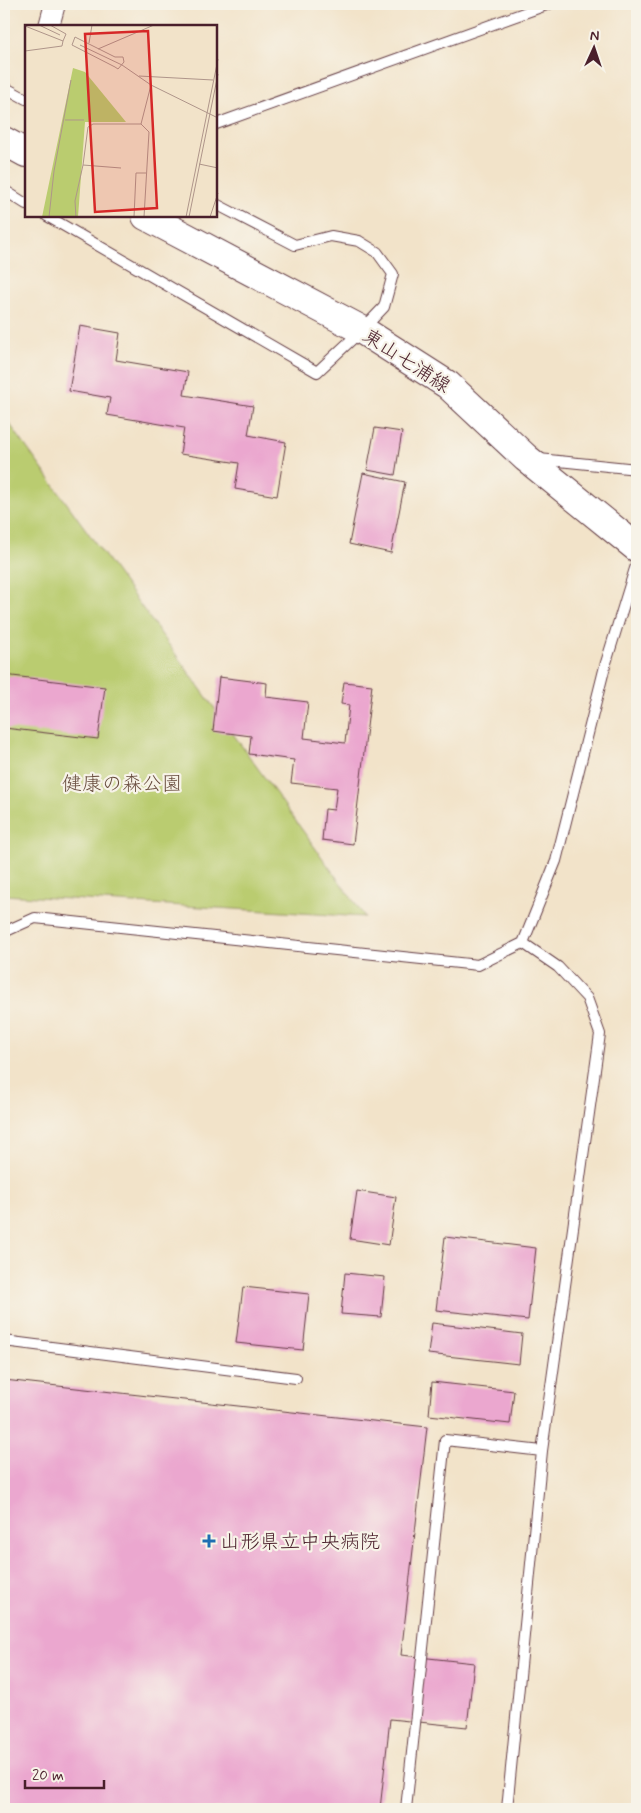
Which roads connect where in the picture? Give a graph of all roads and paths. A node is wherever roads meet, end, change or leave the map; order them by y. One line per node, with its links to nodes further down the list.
1 (55, 4): 3 (street)
2 (549, 4): 6 (lane)
3 (49, 25)
4 (4, 87): 5 (lane)
5 (25, 98)
6 (218, 123)
7 (4, 142): 8 (main road)
8 (25, 152)
9 (4, 190): 10 (lane)
10 (25, 203)
11 (218, 205): 14 (lane)
12 (50, 218): 14 (lane)
13 (150, 218): 14 (main road, 東山七浦線)
14 (362, 330): 15 (main road, 東山七浦線)
15 (526, 458): 16 (lane); 17 (main road, 東山七浦線)
16 (637, 469)
17 (637, 548)
18 (637, 562): 20 (lane)
19 (4, 932): 20 (lane)
20 (523, 943): 23 (lane)
21 (4, 1341): 22 (lane)
22 (296, 1378)
23 (542, 1451): 24 (lane); 25 (lane)
24 (406, 1809)
25 (507, 1809)

